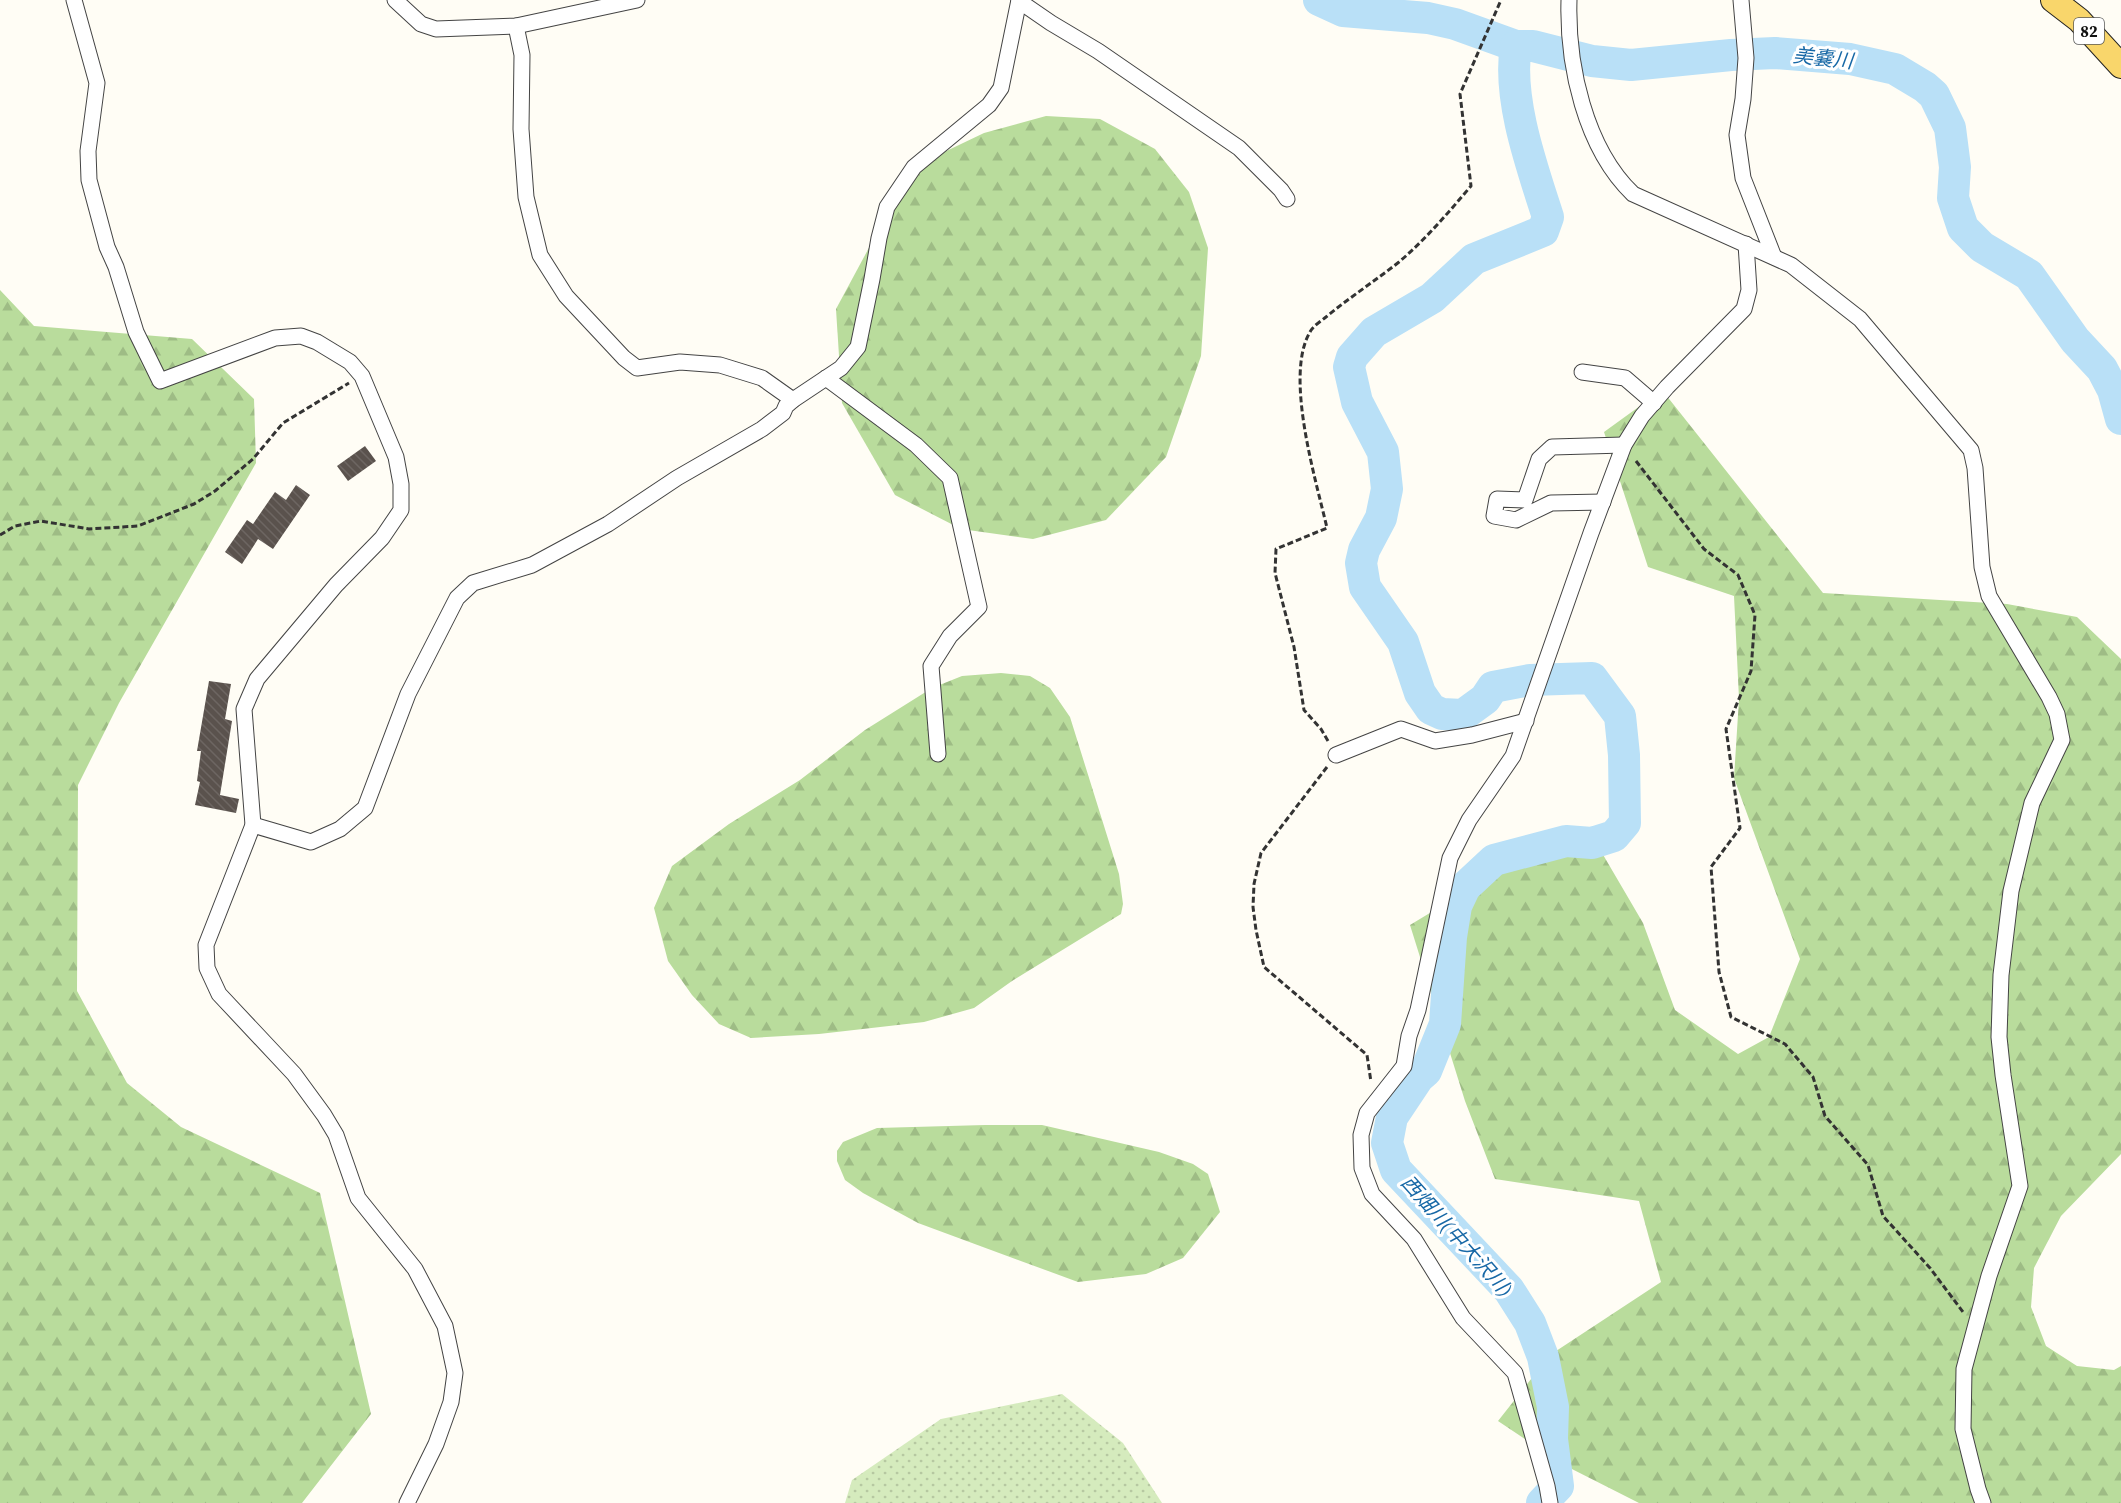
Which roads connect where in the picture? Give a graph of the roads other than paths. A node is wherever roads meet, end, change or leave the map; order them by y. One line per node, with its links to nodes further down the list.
1 (74, 0): 22 (street)
2 (395, 0): 8 (street)
3 (637, 0): 8 (street)
4 (1569, 0): 11 (street)
5 (1741, 0): 12 (street)
6 (1019, 1): 10 (street); 14 (street)
7 (2061, 2): 9 (main road, 82)
8 (516, 26): 15 (street)
9 (2121, 66)
10 (1287, 199)
11 (1746, 244): 12 (street); 16 (street)
12 (1774, 257): 25 (street)
13 (1582, 372): 16 (street)
14 (826, 378): 15 (street); 20 (street)
15 (793, 400): 22 (street)
16 (1654, 403): 17 (street)
17 (1624, 445): 18 (street); 18 (street)
18 (1603, 502): 19 (street)
19 (1526, 721): 21 (street); 24 (street)
20 (938, 754)
21 (1336, 755)
22 (253, 825): 23 (street)
23 (407, 1503)
24 (1550, 1503)
25 (1983, 1503)

